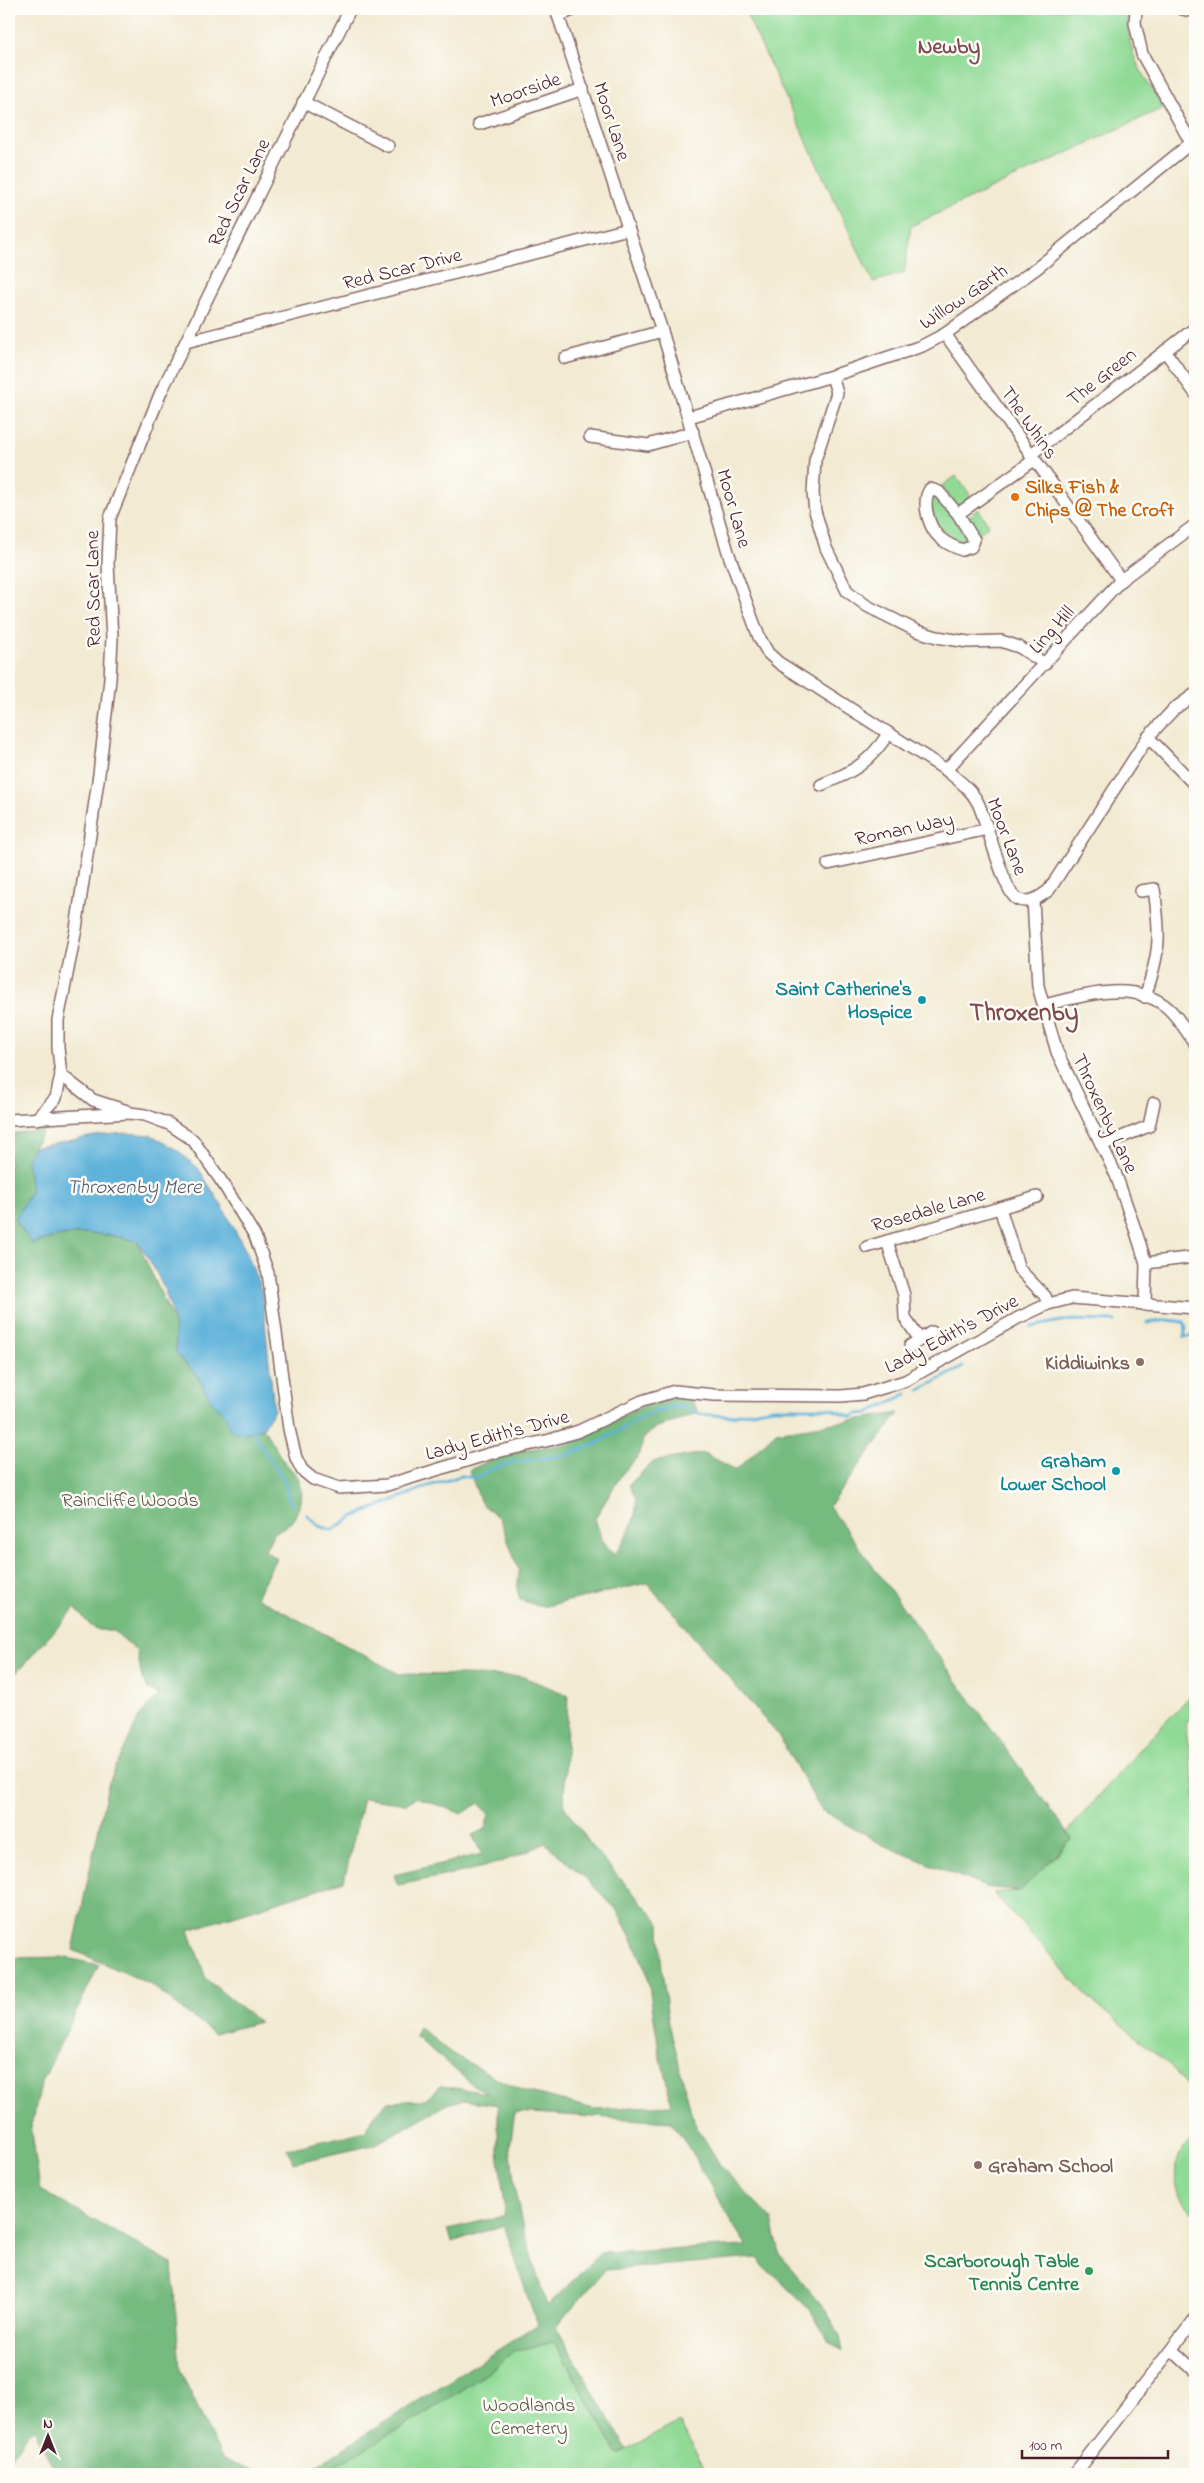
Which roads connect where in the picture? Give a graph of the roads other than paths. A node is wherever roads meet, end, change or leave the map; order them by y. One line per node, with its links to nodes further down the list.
1 (350, 9): 8 (street, Red Scar Lane)
2 (575, 9): 5 (street)
3 (1136, 9): 11 (street)
4 (1182, 9): 6 (street)
5 (557, 12): 7 (street, Moor Lane)
6 (1195, 12)
7 (583, 89): 9 (street, Moorside); 12 (street, Moor Lane)
8 (303, 102): 10 (street); 16 (street, Red Scar Lane)
9 (479, 124)
10 (388, 146)
11 (1193, 146): 15 (street, Willow Garth)
12 (628, 230): 14 (street, Moor Lane); 16 (street, Red Scar Drive)
13 (1195, 328): 17 (street, The Green)
14 (662, 331): 18 (street); 21 (street, Moor Lane)
15 (945, 334): 19 (street, Willow Garth); 24 (street, The Whins)
16 (186, 342): 42 (street, Red Scar Lane)
17 (1165, 351): 20 (street); 24 (street, The Green)
18 (565, 358)
19 (832, 376): 21 (street, Willow Garth); 28 (street)
20 (1195, 392)
21 (689, 418): 22 (street, Moor Lane)
22 (693, 432): 23 (street); 30 (street, Moor Lane)
23 (590, 438)
24 (1032, 457): 25 (street, The Green); 27 (street, The Whins)
25 (958, 514): 25 (street)
26 (1195, 525): 27 (street, Ling Hill)
27 (1121, 580): 28 (street, Ling Hill)
28 (1045, 664): 32 (street, Ling Hill)
29 (1195, 694): 31 (street)
30 (888, 734): 32 (street, Moor Lane); 33 (street)
31 (1148, 737): 34 (street); 38 (street)
32 (946, 770): 35 (street, Moor Lane)
33 (819, 785)
34 (1195, 785)
35 (988, 829): 36 (street, Roman Way); 38 (street, Moor Lane)
36 (827, 865)
37 (1141, 891): 39 (street)
38 (1033, 900): 40 (street, Throxenby Lane)
39 (1145, 997): 40 (street); 41 (street)
40 (1045, 1005): 47 (street, Throxenby Lane)
41 (1195, 1044)
42 (61, 1075): 44 (street); 45 (street, Red Scar Lane)
43 (1154, 1103): 47 (street)
44 (130, 1113): 45 (street, Lady Edith's Drive); 54 (street, Lady Edith's Drive)
45 (36, 1119): 46 (street, Lady Edith's Drive)
46 (9, 1120)
47 (1102, 1145): 53 (street, Throxenby Lane)
48 (1037, 1197): 49 (street, Rosedale Lane)
49 (1000, 1208): 50 (street, Rosedale Lane); 54 (street, Rosedale Lane)
50 (887, 1241): 51 (street, Rosedale Lane); 57 (street)
51 (867, 1247)
52 (1195, 1258): 53 (street)
53 (1146, 1263): 55 (street, Throxenby Lane)
54 (1048, 1304): 55 (street, Lady Edith's Drive)
55 (1145, 1305): 56 (street, Lady Edith's Drive)
56 (1195, 1308)
57 (932, 1332)
58 (1195, 2319): 59 (street)
59 (1172, 2350): 60 (street); 61 (street)
60 (1195, 2371)
61 (1074, 2474)

